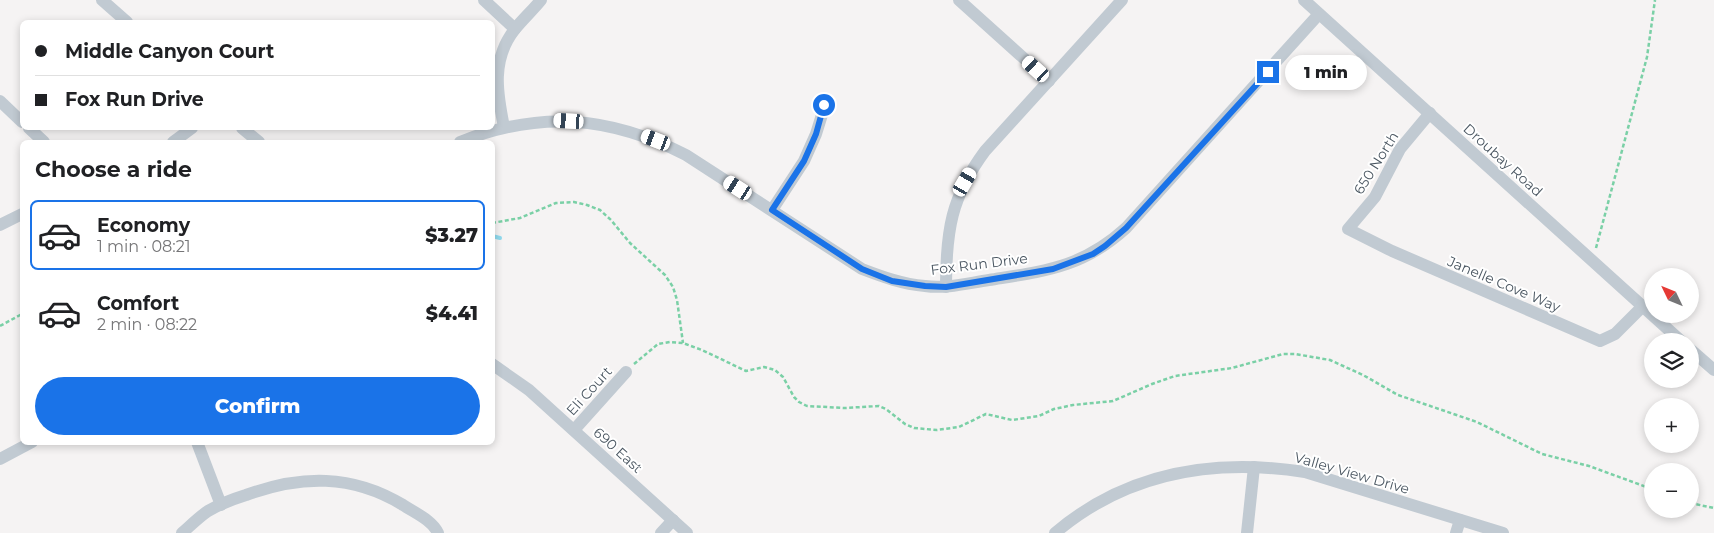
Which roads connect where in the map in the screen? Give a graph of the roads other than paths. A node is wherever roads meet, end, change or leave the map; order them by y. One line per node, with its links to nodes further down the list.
1 (102, 0): 8 (street)
2 (484, 0): 9 (street)
3 (541, 0): 9 (street)
4 (959, 0): 10 (street)
5 (1122, 0): 10 (street)
6 (1304, 0): 7 (street, Droubay Road)
7 (1319, 14): 13 (street, Droubay Road); 27 (street, Fox Run Drive)
8 (125, 20)
9 (515, 29): 15 (street)
10 (1049, 80): 27 (street)
11 (0, 101): 14 (street)
12 (824, 105): 23 (street)
13 (1430, 113): 26 (street, 650 North); 28 (street, Droubay Road)
14 (20, 120)
15 (504, 127): 22 (street, Fox Run Drive); 23 (street, Fox Run Drive)
16 (31, 130): 19 (street)
17 (189, 130): 20 (street)
18 (244, 130): 21 (street)
19 (42, 140)
20 (176, 140)
21 (257, 140)
22 (466, 140)
23 (772, 210): 27 (street, Fox Run Drive)
24 (20, 215): 25 (street)
25 (0, 224)
26 (1348, 229): 28 (street, Janelle Cove Way)
27 (946, 287)
28 (1642, 307): 29 (street, Droubay Road)
29 (1672, 333)
30 (1699, 357): 32 (street)
31 (495, 366): 34 (street, 690 East)
32 (1714, 370)
33 (626, 372): 34 (street, Eli Court)
34 (574, 430): 40 (street, 690 East)
35 (26, 445): 37 (street)
36 (198, 445): 39 (street)
37 (0, 459)
38 (1254, 467): 41 (street, Valley View Drive); 46 (street, Valley View Drive); 47 (street)
39 (221, 505): 42 (street); 43 (street)
40 (673, 520): 44 (street); 45 (street, 690 East)
41 (1460, 520): 48 (street); 49 (street, Valley View Drive)
42 (182, 533)
43 (438, 533)
44 (661, 533)
45 (687, 533)
46 (1055, 533)
47 (1247, 533)
48 (1456, 533)
49 (1503, 533)

